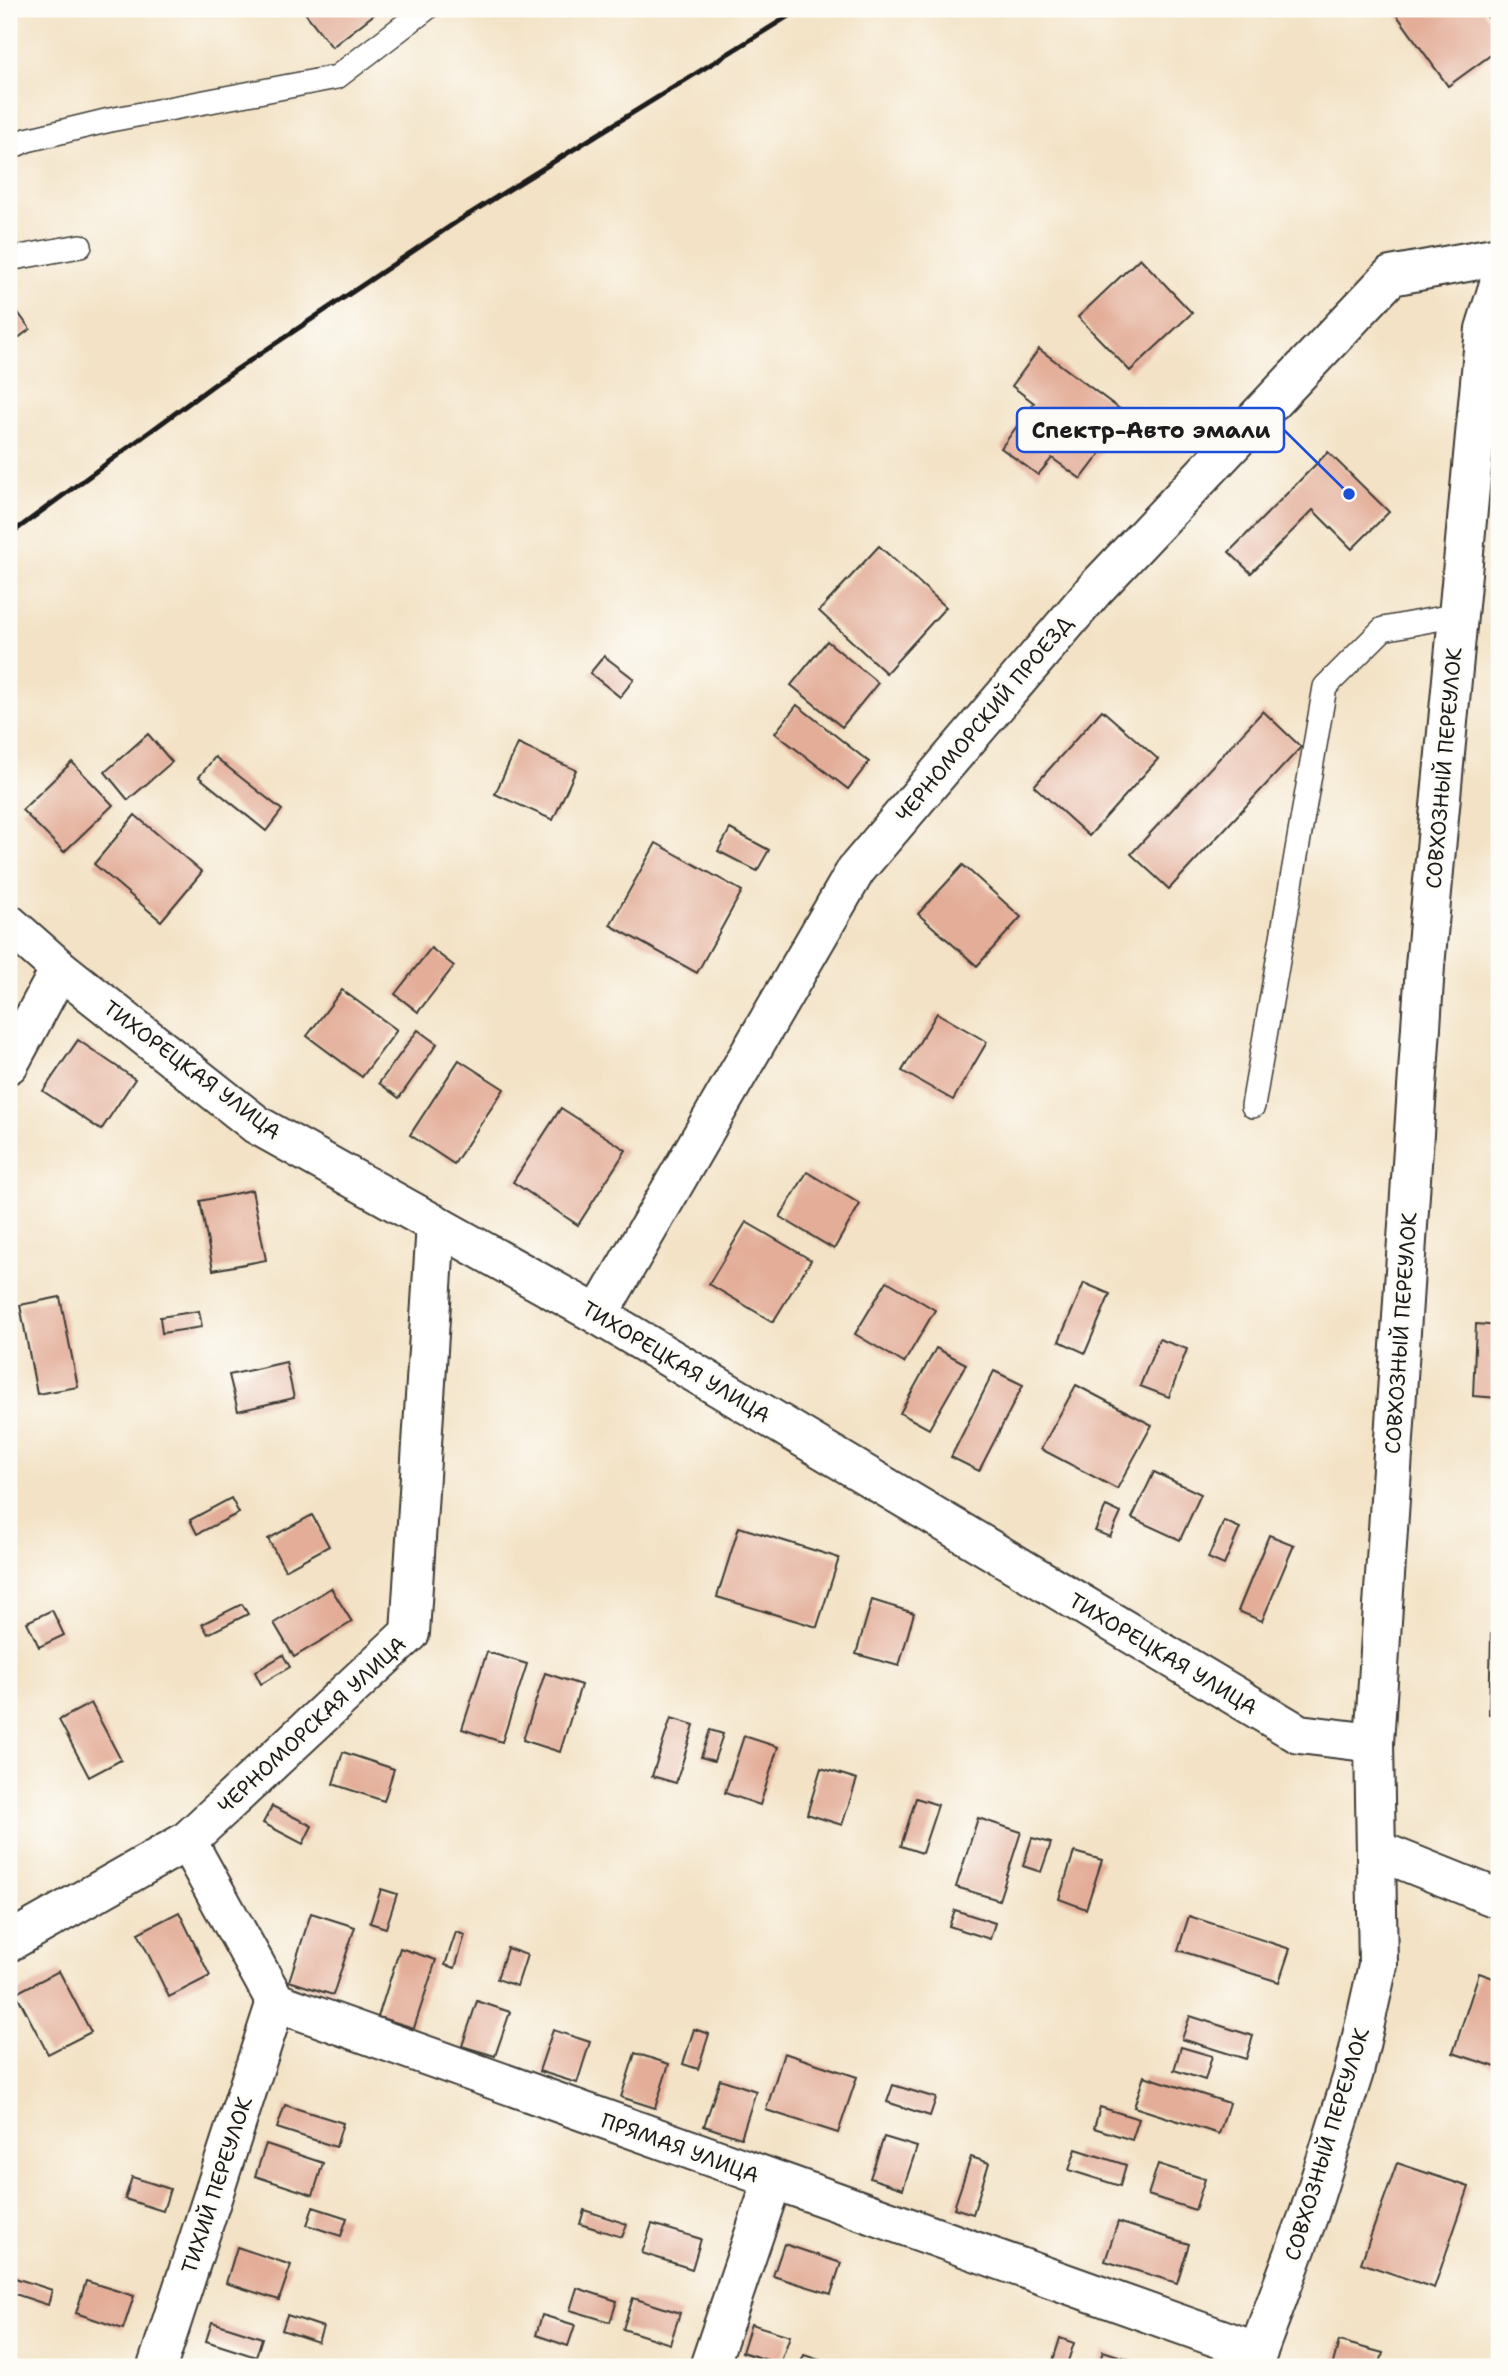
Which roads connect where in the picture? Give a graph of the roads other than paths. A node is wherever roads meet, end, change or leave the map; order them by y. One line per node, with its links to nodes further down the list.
1 (426, 9): 2 (lane)
2 (9, 148)
3 (80, 246): 5 (lane)
4 (1499, 256): 13 (street, ЧЕРНОМОРСКИЙ ПРОЕЗД)
5 (9, 259)
6 (1499, 284): 7 (street, СОВХОЗНЫЙ ПЕРЕУЛОК)
7 (1458, 615): 11 (lane); 14 (street, СОВХОЗНЫЙ ПЕРЕУЛОК)
8 (9, 924): 9 (street, ТИХОРЕЦКАЯ УЛИЦА)
9 (60, 969): 10 (street); 12 (street, ТИХОРЕЦКАЯ УЛИЦА)
10 (9, 1064)
11 (1253, 1106)
12 (436, 1224): 13 (street, ТИХОРЕЦКАЯ УЛИЦА); 15 (street, ЧЕРНОМОРСКАЯ УЛИЦА)
13 (598, 1315): 14 (street, ТИХОРЕЦКАЯ УЛИЦА)
14 (1374, 1743): 16 (street, СОВХОЗНЫЙ ПЕРЕУЛОК)
15 (187, 1841): 18 (street, ЧЕРНОМОРСКАЯ УЛИЦА); 19 (street)
16 (1377, 1850): 17 (street); 21 (street, СОВХОЗНЫЙ ПЕРЕУЛОК)
17 (1499, 1899)
18 (9, 1942)
19 (276, 2002): 20 (street, ПРЯМАЯ УЛИЦА); 22 (street, ТИХИЙ ПЕРЕУЛОК)
20 (772, 2182): 21 (street, ПРЯМАЯ УЛИЦА); 23 (street)
21 (1255, 2360)
22 (157, 2367)
23 (709, 2367)

